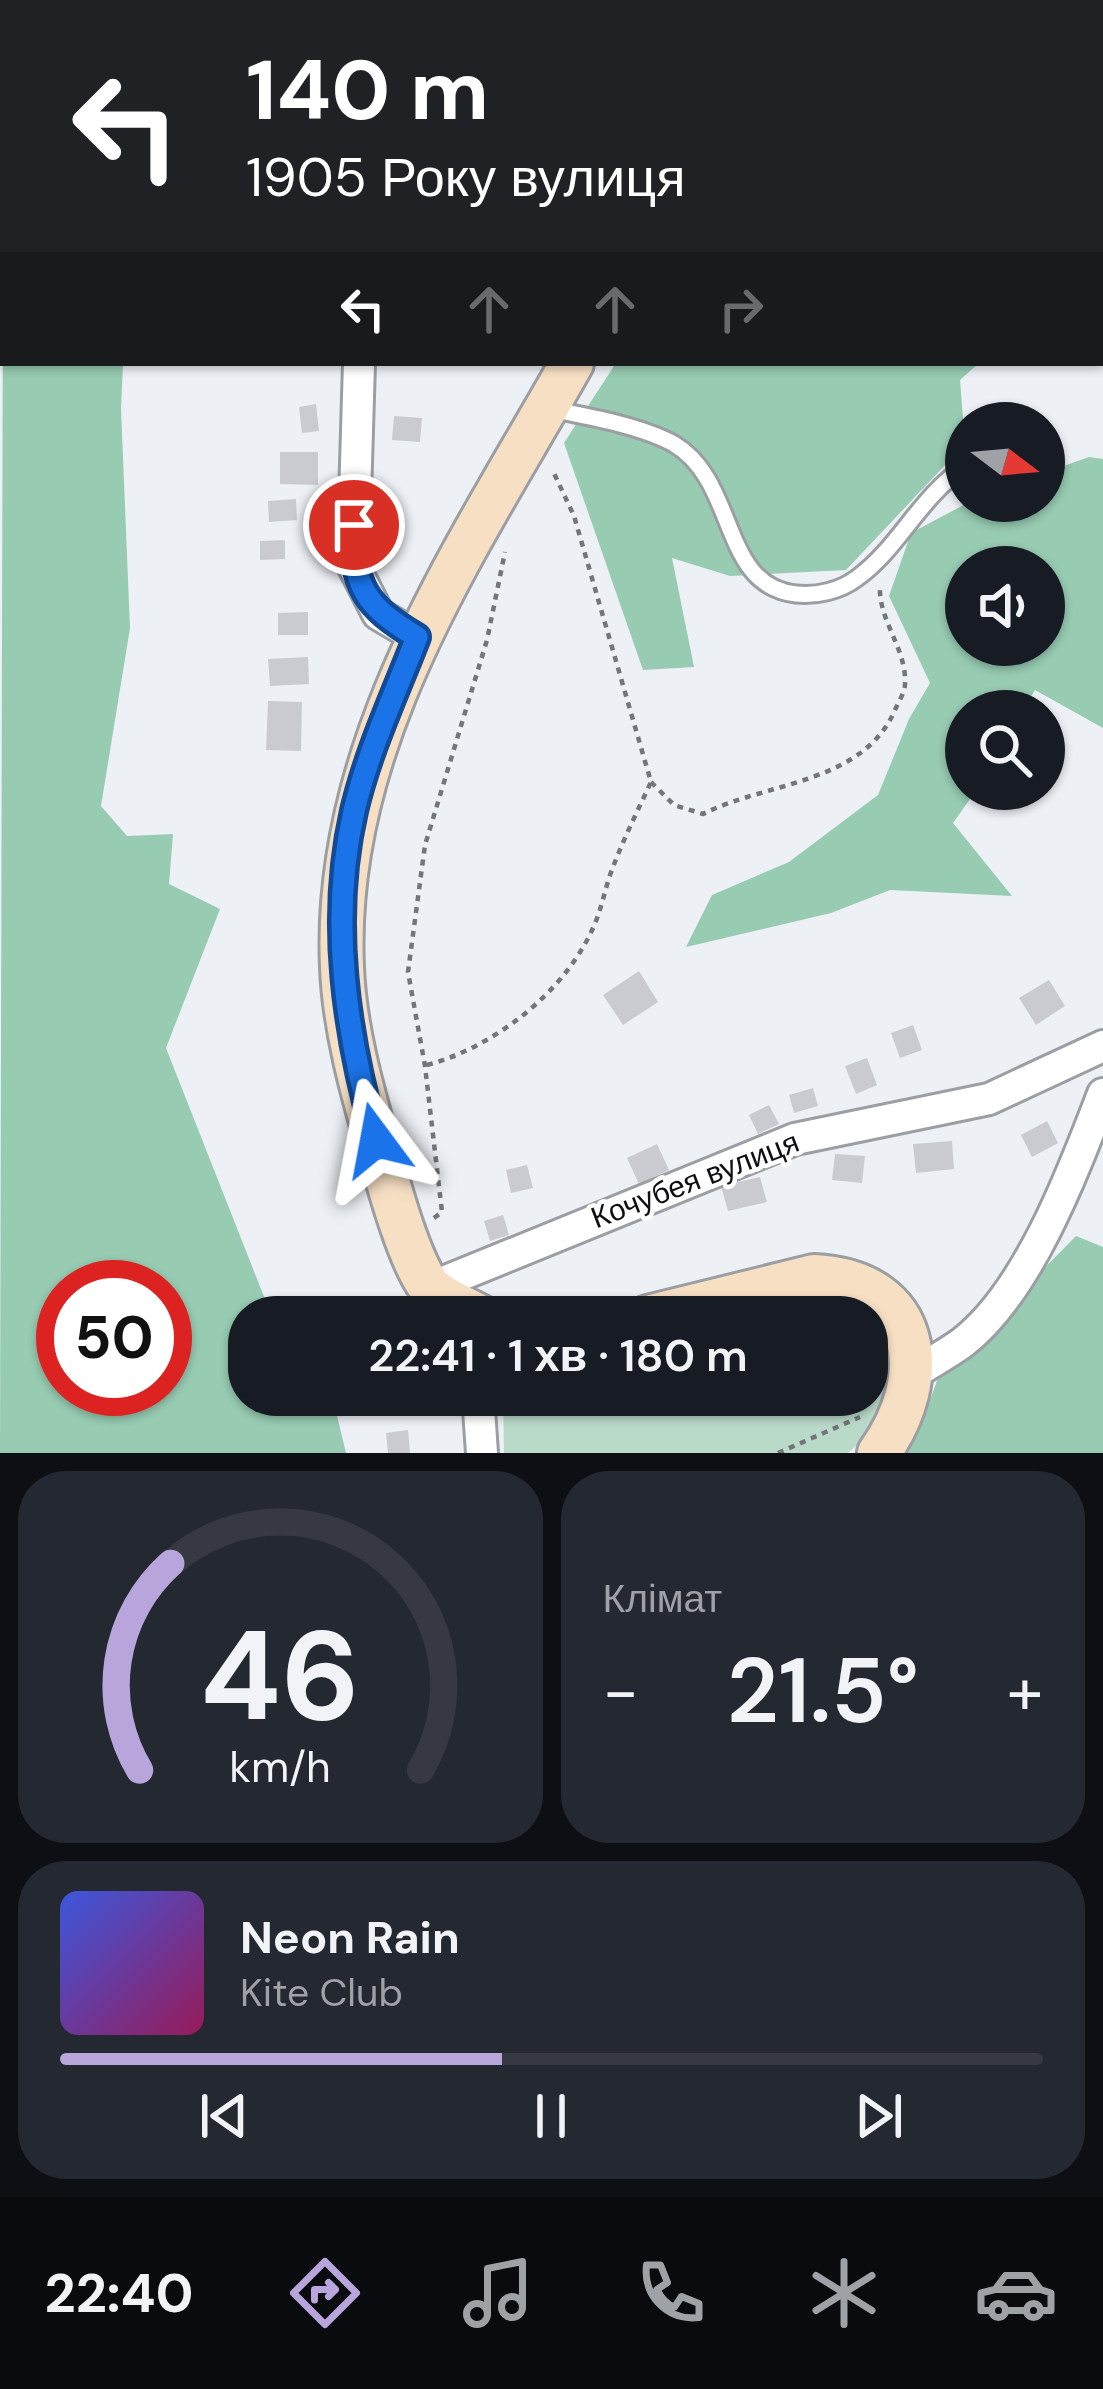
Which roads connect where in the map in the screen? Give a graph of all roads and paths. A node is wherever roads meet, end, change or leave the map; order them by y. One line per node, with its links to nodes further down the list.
1 (359, 366): 7 (street)
2 (570, 366): 3 (main road)
3 (540, 420): 6 (lane); 7 (main road); 8 (path)
4 (945, 484): 6 (lane)
5 (507, 542): 10 (path)
6 (890, 542): 8 (path)
7 (417, 637): 13 (main road)
8 (651, 782): 10 (path)
9 (1103, 1046): 13 (street, Кочубея вулиця)
10 (425, 1066): 12 (path)
11 (1103, 1094): 18 (street)
12 (442, 1212)
13 (429, 1288): 14 (main road)
14 (442, 1296)
15 (733, 1296): 16 (main road)
16 (876, 1296)
17 (888, 1307): 18 (main road)
18 (914, 1372): 20 (main road)
19 (479, 1416): 21 (street)
20 (890, 1437): 22 (path)
21 (482, 1453)
22 (778, 1453)

